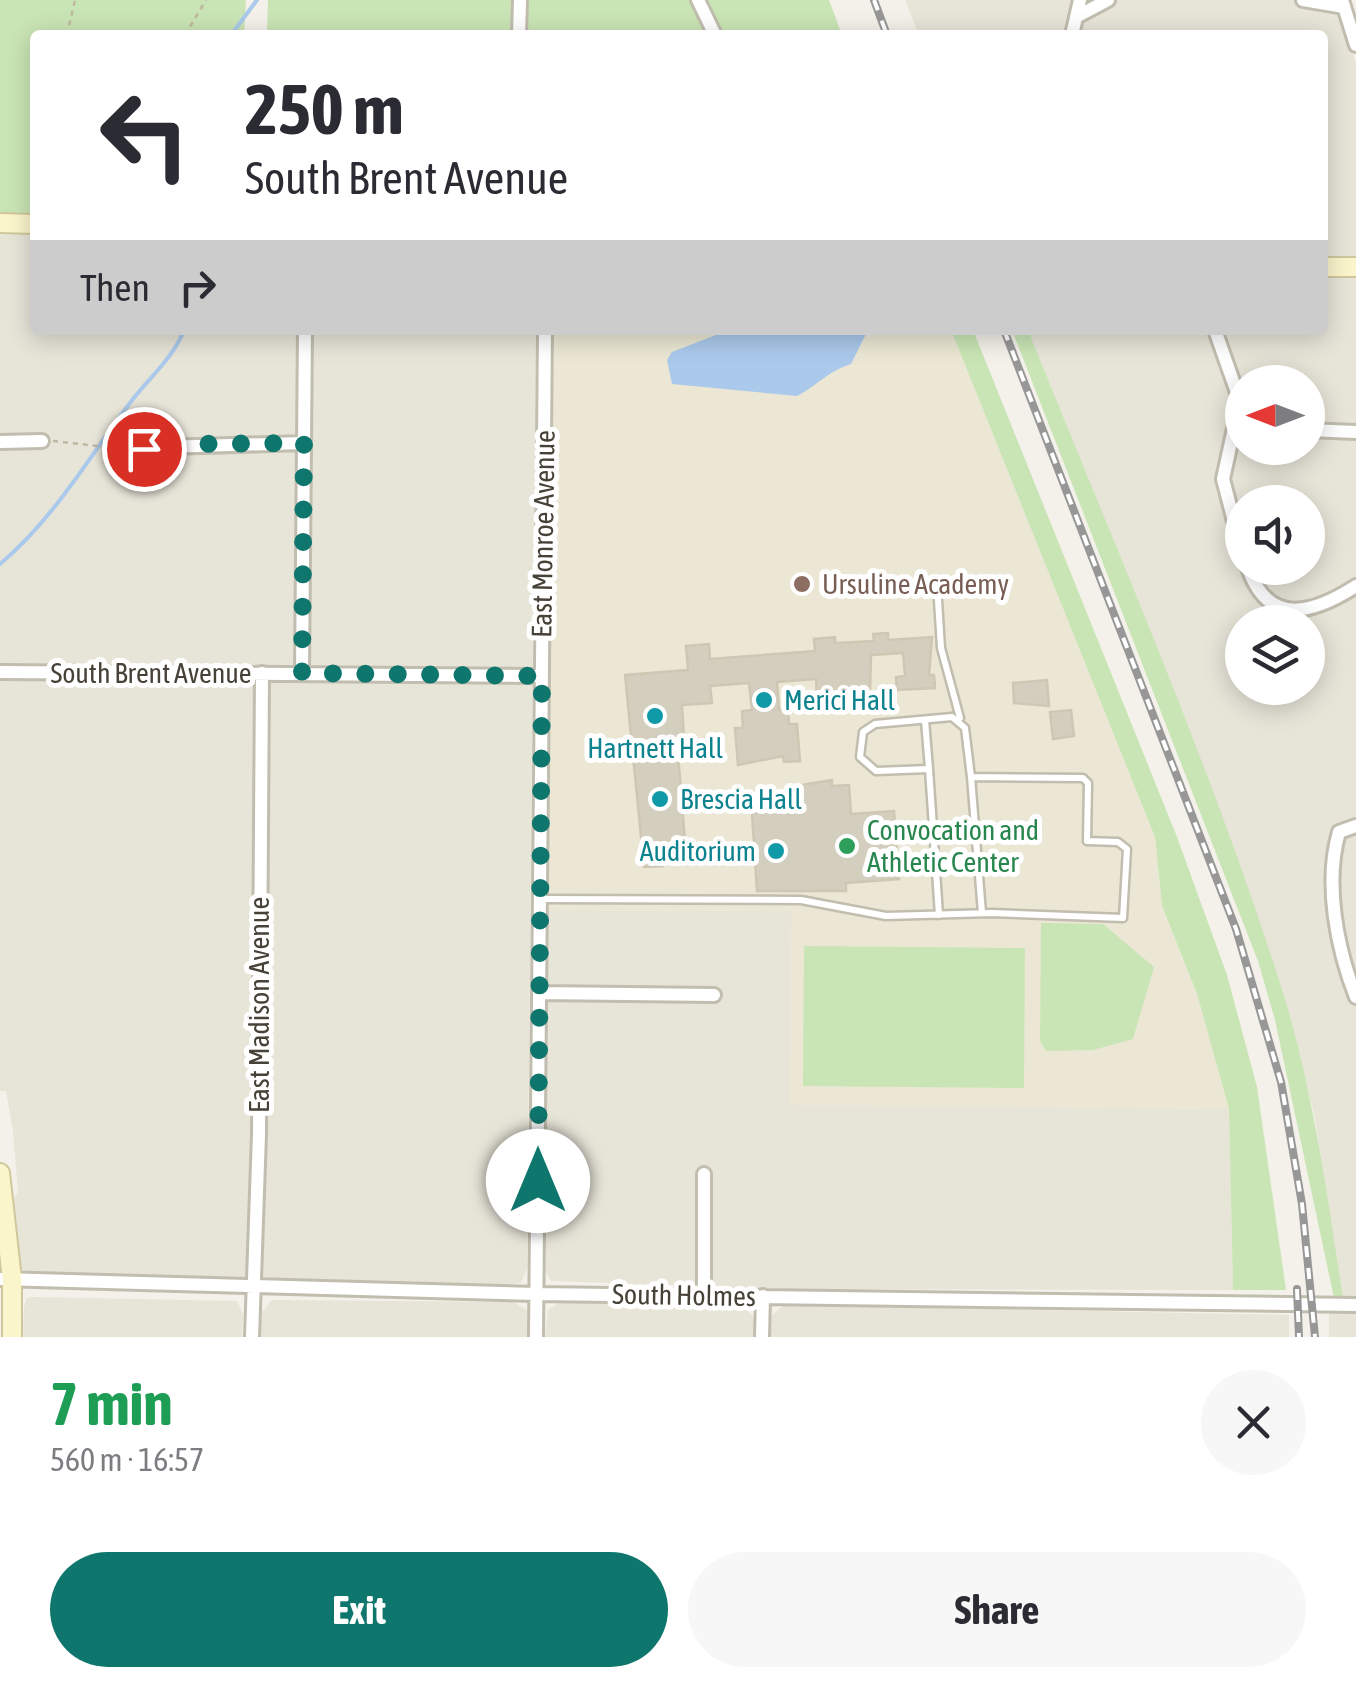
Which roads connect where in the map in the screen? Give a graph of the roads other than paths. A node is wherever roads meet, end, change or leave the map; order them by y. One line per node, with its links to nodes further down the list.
1 (520, 0): 8 (street)
2 (698, 0): 9 (street)
3 (1080, 0): 7 (street)
4 (1108, 0): 7 (street)
5 (1303, 0): 6 (street)
6 (1342, 3): 11 (street)
7 (1076, 17): 10 (street)
8 (519, 30)
9 (713, 30)
10 (1073, 30)
11 (1356, 44)
12 (0, 223): 13 (street)
13 (30, 224)
14 (1328, 267): 15 (street)
15 (1356, 268)
16 (305, 335): 24 (street)
17 (545, 335): 34 (street, East Monroe Avenue)
18 (1216, 335): 19 (street)
19 (1229, 365)
20 (1325, 431): 21 (street)
21 (1356, 432)
22 (42, 441): 23 (street)
23 (0, 442)
24 (304, 443): 25 (street); 33 (street)
25 (129, 448)
26 (1225, 459): 27 (street)
27 (1225, 486)
28 (1259, 585): 29 (street)
29 (1356, 586)
30 (938, 600): 36 (lane)
31 (0, 672): 32 (street, South Brent Avenue)
32 (262, 673): 33 (street, South Brent Avenue); 49 (street, East Madison Avenue)
33 (302, 673): 34 (street, South Brent Avenue)
34 (542, 676): 40 (street, East Monroe Avenue)
35 (925, 720): 36 (lane); 37 (lane); 37 (lane)
36 (960, 720): 38 (lane)
37 (928, 770): 42 (lane)
38 (971, 777): 41 (lane); 41 (lane)
39 (1356, 826): 45 (street)
40 (542, 899): 42 (lane); 43 (street, East Monroe Avenue)
41 (982, 914): 42 (lane)
42 (939, 915)
43 (539, 993): 44 (street); 50 (street, East Monroe Avenue)
44 (714, 995)
45 (1356, 997)
46 (0, 1173): 48 (street)
47 (704, 1174): 51 (street)
48 (6, 1279): 49 (street, South Holmes); 54 (street)
49 (256, 1287): 50 (street, South Holmes); 55 (street, East Madison Avenue)
50 (537, 1294): 51 (street, South Holmes); 56 (street, East Monroe Avenue)
51 (704, 1296): 52 (street, South Holmes)
52 (763, 1296): 53 (street, South Holmes); 57 (street)
53 (1356, 1305)
54 (12, 1337)
55 (252, 1337)
56 (536, 1337)
57 (762, 1337)

